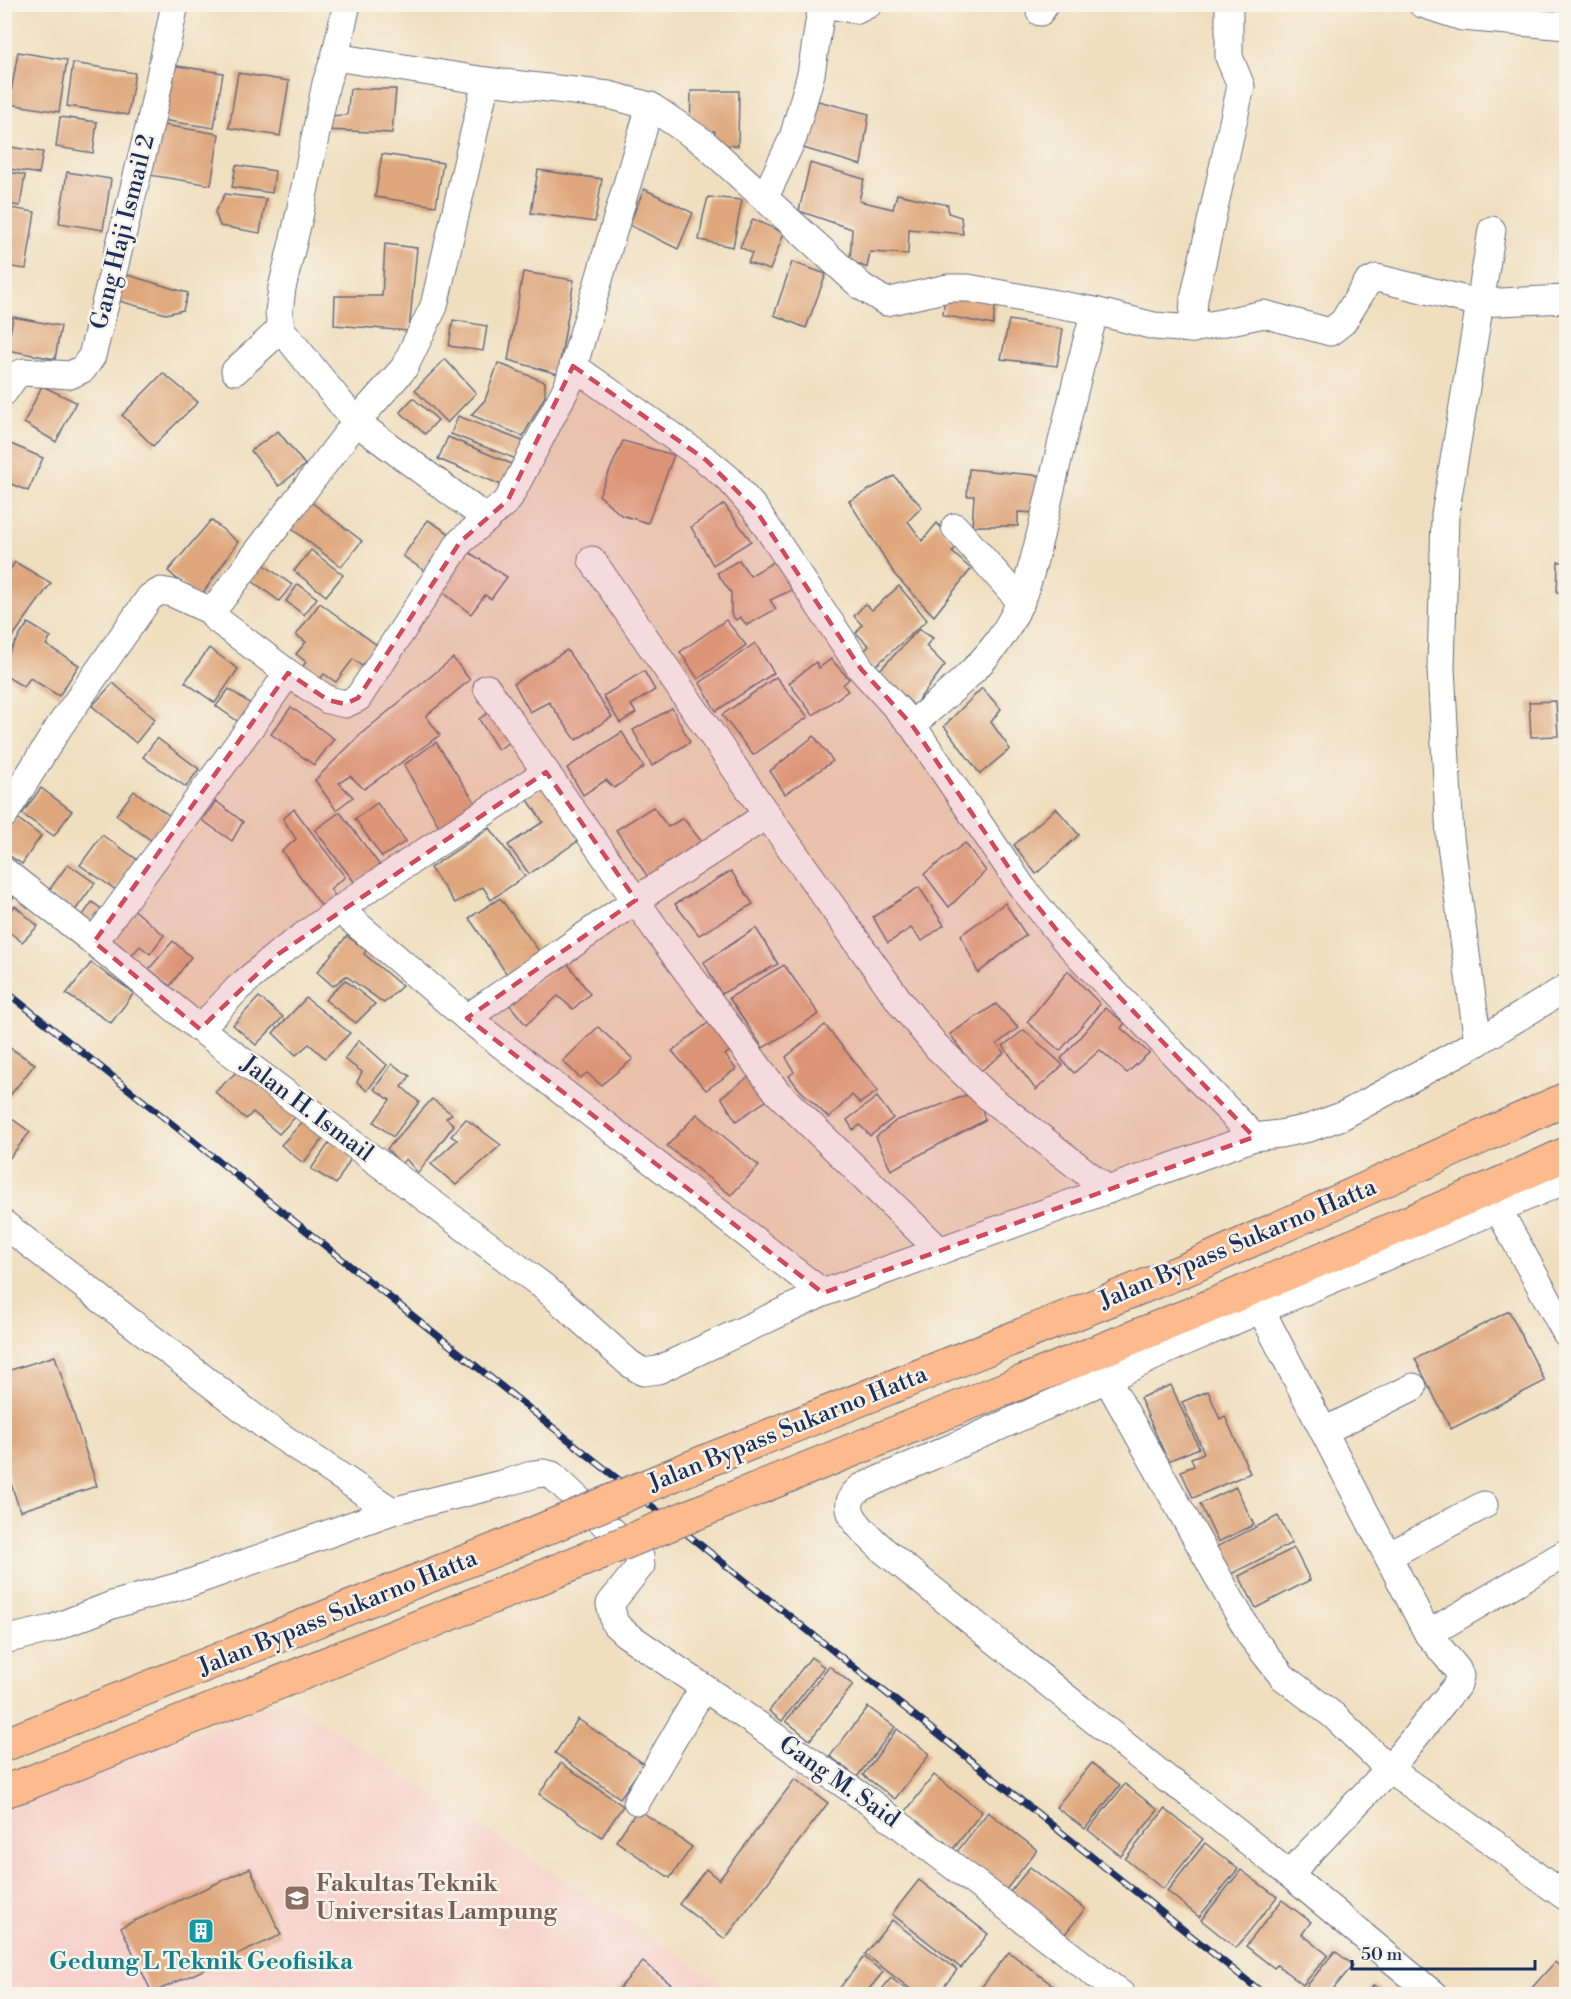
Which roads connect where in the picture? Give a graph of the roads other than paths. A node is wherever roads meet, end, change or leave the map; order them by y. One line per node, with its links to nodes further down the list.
1 (175, 4): 19 (street, Gang Haji Ismail 2)
2 (347, 4): 7 (street)
3 (869, 4): 10 (street)
4 (1229, 4): 16 (street)
5 (1422, 4): 6 (street)
6 (1566, 26)
7 (335, 57): 8 (street); 15 (street)
8 (486, 81): 9 (street); 20 (street)
9 (650, 106): 10 (street); 17 (street)
10 (765, 197): 14 (street)
11 (1492, 230): 13 (street)
12 (1566, 299): 13 (street)
13 (1479, 303): 16 (street); 39 (street)
14 (1095, 311): 16 (street); 24 (street)
15 (281, 329): 18 (street); 20 (street)
16 (1192, 329)
17 (573, 366): 21 (street); 28 (street)
18 (235, 371)
19 (4, 392)
20 (362, 416): 21 (street); 25 (street)
21 (487, 519): 26 (street)
22 (955, 527): 24 (street)
23 (592, 560): 31 (street)
24 (1021, 602): 28 (street)
25 (213, 612): 26 (street); 30 (street)
26 (288, 673): 35 (street)
27 (487, 688): 29 (street)
28 (912, 725): 41 (street)
29 (546, 771): 33 (street); 34 (street)
30 (4, 815)
31 (768, 815): 33 (street); 44 (street)
32 (4, 872): 35 (street, Jalan H. Ismail)
33 (636, 900): 37 (street); 47 (street)
34 (340, 910): 37 (street); 38 (street)
35 (94, 942): 38 (street, Jalan H. Ismail)
36 (1566, 988): 39 (street, Jalan H. Ismail)
37 (467, 1018): 48 (street)
38 (200, 1029): 48 (street, Jalan H. Ismail)
39 (1478, 1042): 41 (street, Jalan H. Ismail)
40 (1566, 1099): 61 (highway, Jalan Bypass Sukarno Hatta, bridge)
41 (1254, 1137): 44 (street, Jalan H. Ismail)
42 (1566, 1154): 63 (highway, Jalan Bypass Sukarno Hatta, bridge)
43 (1566, 1180): 45 (street)
44 (1107, 1189): 47 (street, Jalan H. Ismail)
45 (1498, 1209): 49 (street); 50 (street)
46 (4, 1224): 55 (street)
47 (940, 1251): 48 (street, Jalan H. Ismail)
48 (823, 1293)
49 (1261, 1310): 51 (street); 53 (street)
50 (1566, 1334)
51 (1107, 1379): 62 (street); 65 (street)
52 (1413, 1387): 53 (street)
53 (1324, 1431): 57 (street)
54 (1484, 1505): 57 (street)
55 (392, 1510): 59 (street); 60 (street, Gang M. Said)
56 (1566, 1553): 58 (street)
57 (1388, 1556): 58 (street)
58 (1428, 1634): 62 (street)
59 (4, 1640)
60 (703, 1688): 64 (street); 67 (street, Gang M. Said)
61 (4, 1746)
62 (1389, 1769): 65 (street); 66 (street)
63 (4, 1791)
64 (637, 1801)
65 (1289, 1874): 68 (street)
66 (1566, 1897)
67 (1114, 1992)
68 (1433, 1995)

